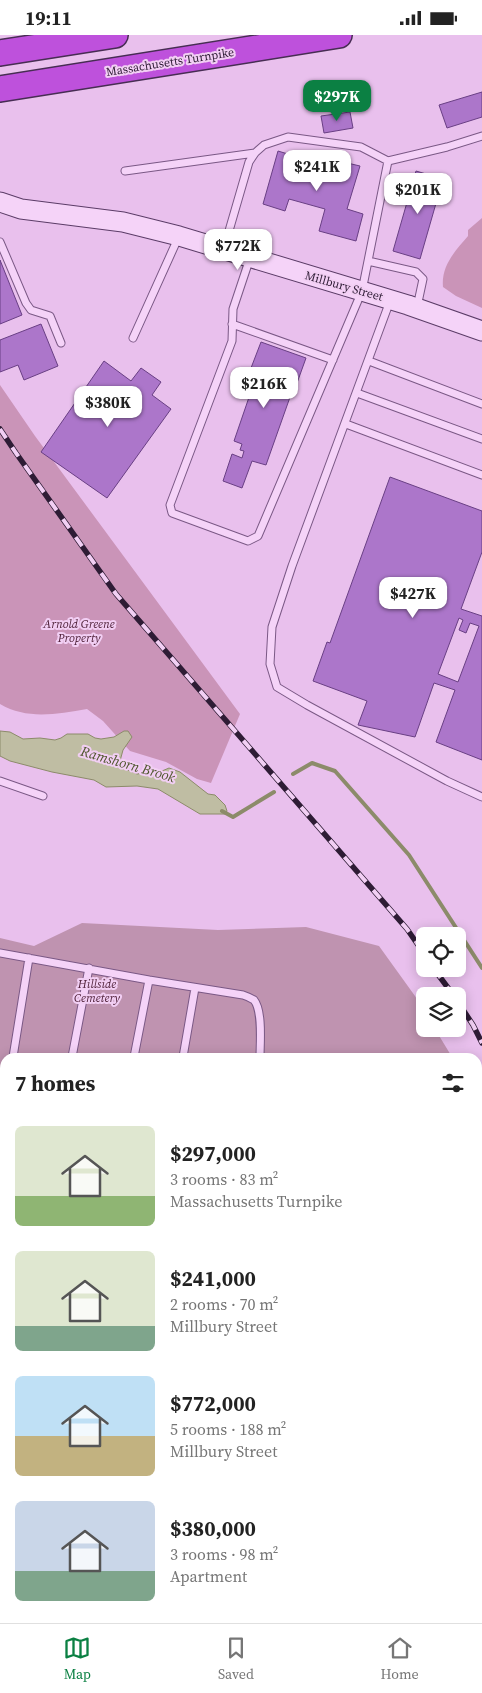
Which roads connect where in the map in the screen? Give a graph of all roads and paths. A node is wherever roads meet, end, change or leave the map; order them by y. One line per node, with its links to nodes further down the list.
1 (115, 35): 3 (highway)
2 (340, 35): 4 (highway, Massachusetts Turnpike)
3 (0, 53)
4 (0, 89)
5 (482, 136): 7 (lane)
6 (255, 153): 7 (lane); 8 (lane); 12 (lane)
7 (388, 161): 14 (lane)
8 (125, 171)
9 (0, 202): 10 (street, Millbury Street)
10 (179, 236): 12 (street, Millbury Street); 20 (lane)
11 (0, 241): 21 (lane)
12 (224, 249): 13 (street, Millbury Street)
13 (250, 257): 15 (street, Millbury Street); 18 (lane)
14 (368, 261): 15 (lane); 17 (lane)
15 (362, 291): 16 (street, Millbury Street); 22 (lane)
16 (391, 300): 17 (street, Millbury Street); 23 (lane)
17 (416, 307): 19 (street, Millbury Street)
18 (232, 324): 22 (lane); 22 (lane)
19 (482, 331)
20 (133, 338)
21 (62, 343)
22 (332, 360)
23 (369, 361): 24 (lane); 25 (lane)
24 (357, 393): 26 (lane); 27 (lane)
25 (482, 404)
26 (346, 424): 28 (lane); 31 (lane)
27 (482, 439)
28 (482, 475)
29 (0, 781): 30 (lane)
30 (43, 797)
31 (482, 797)
32 (0, 953): 33 (lane)
33 (29, 958): 34 (lane); 37 (lane)
34 (89, 968): 35 (lane); 38 (lane)
35 (149, 979): 36 (lane); 39 (lane)
36 (196, 988): 40 (lane); 41 (lane)
37 (14, 1053)
38 (73, 1053)
39 (135, 1053)
40 (184, 1053)
41 (260, 1053)

